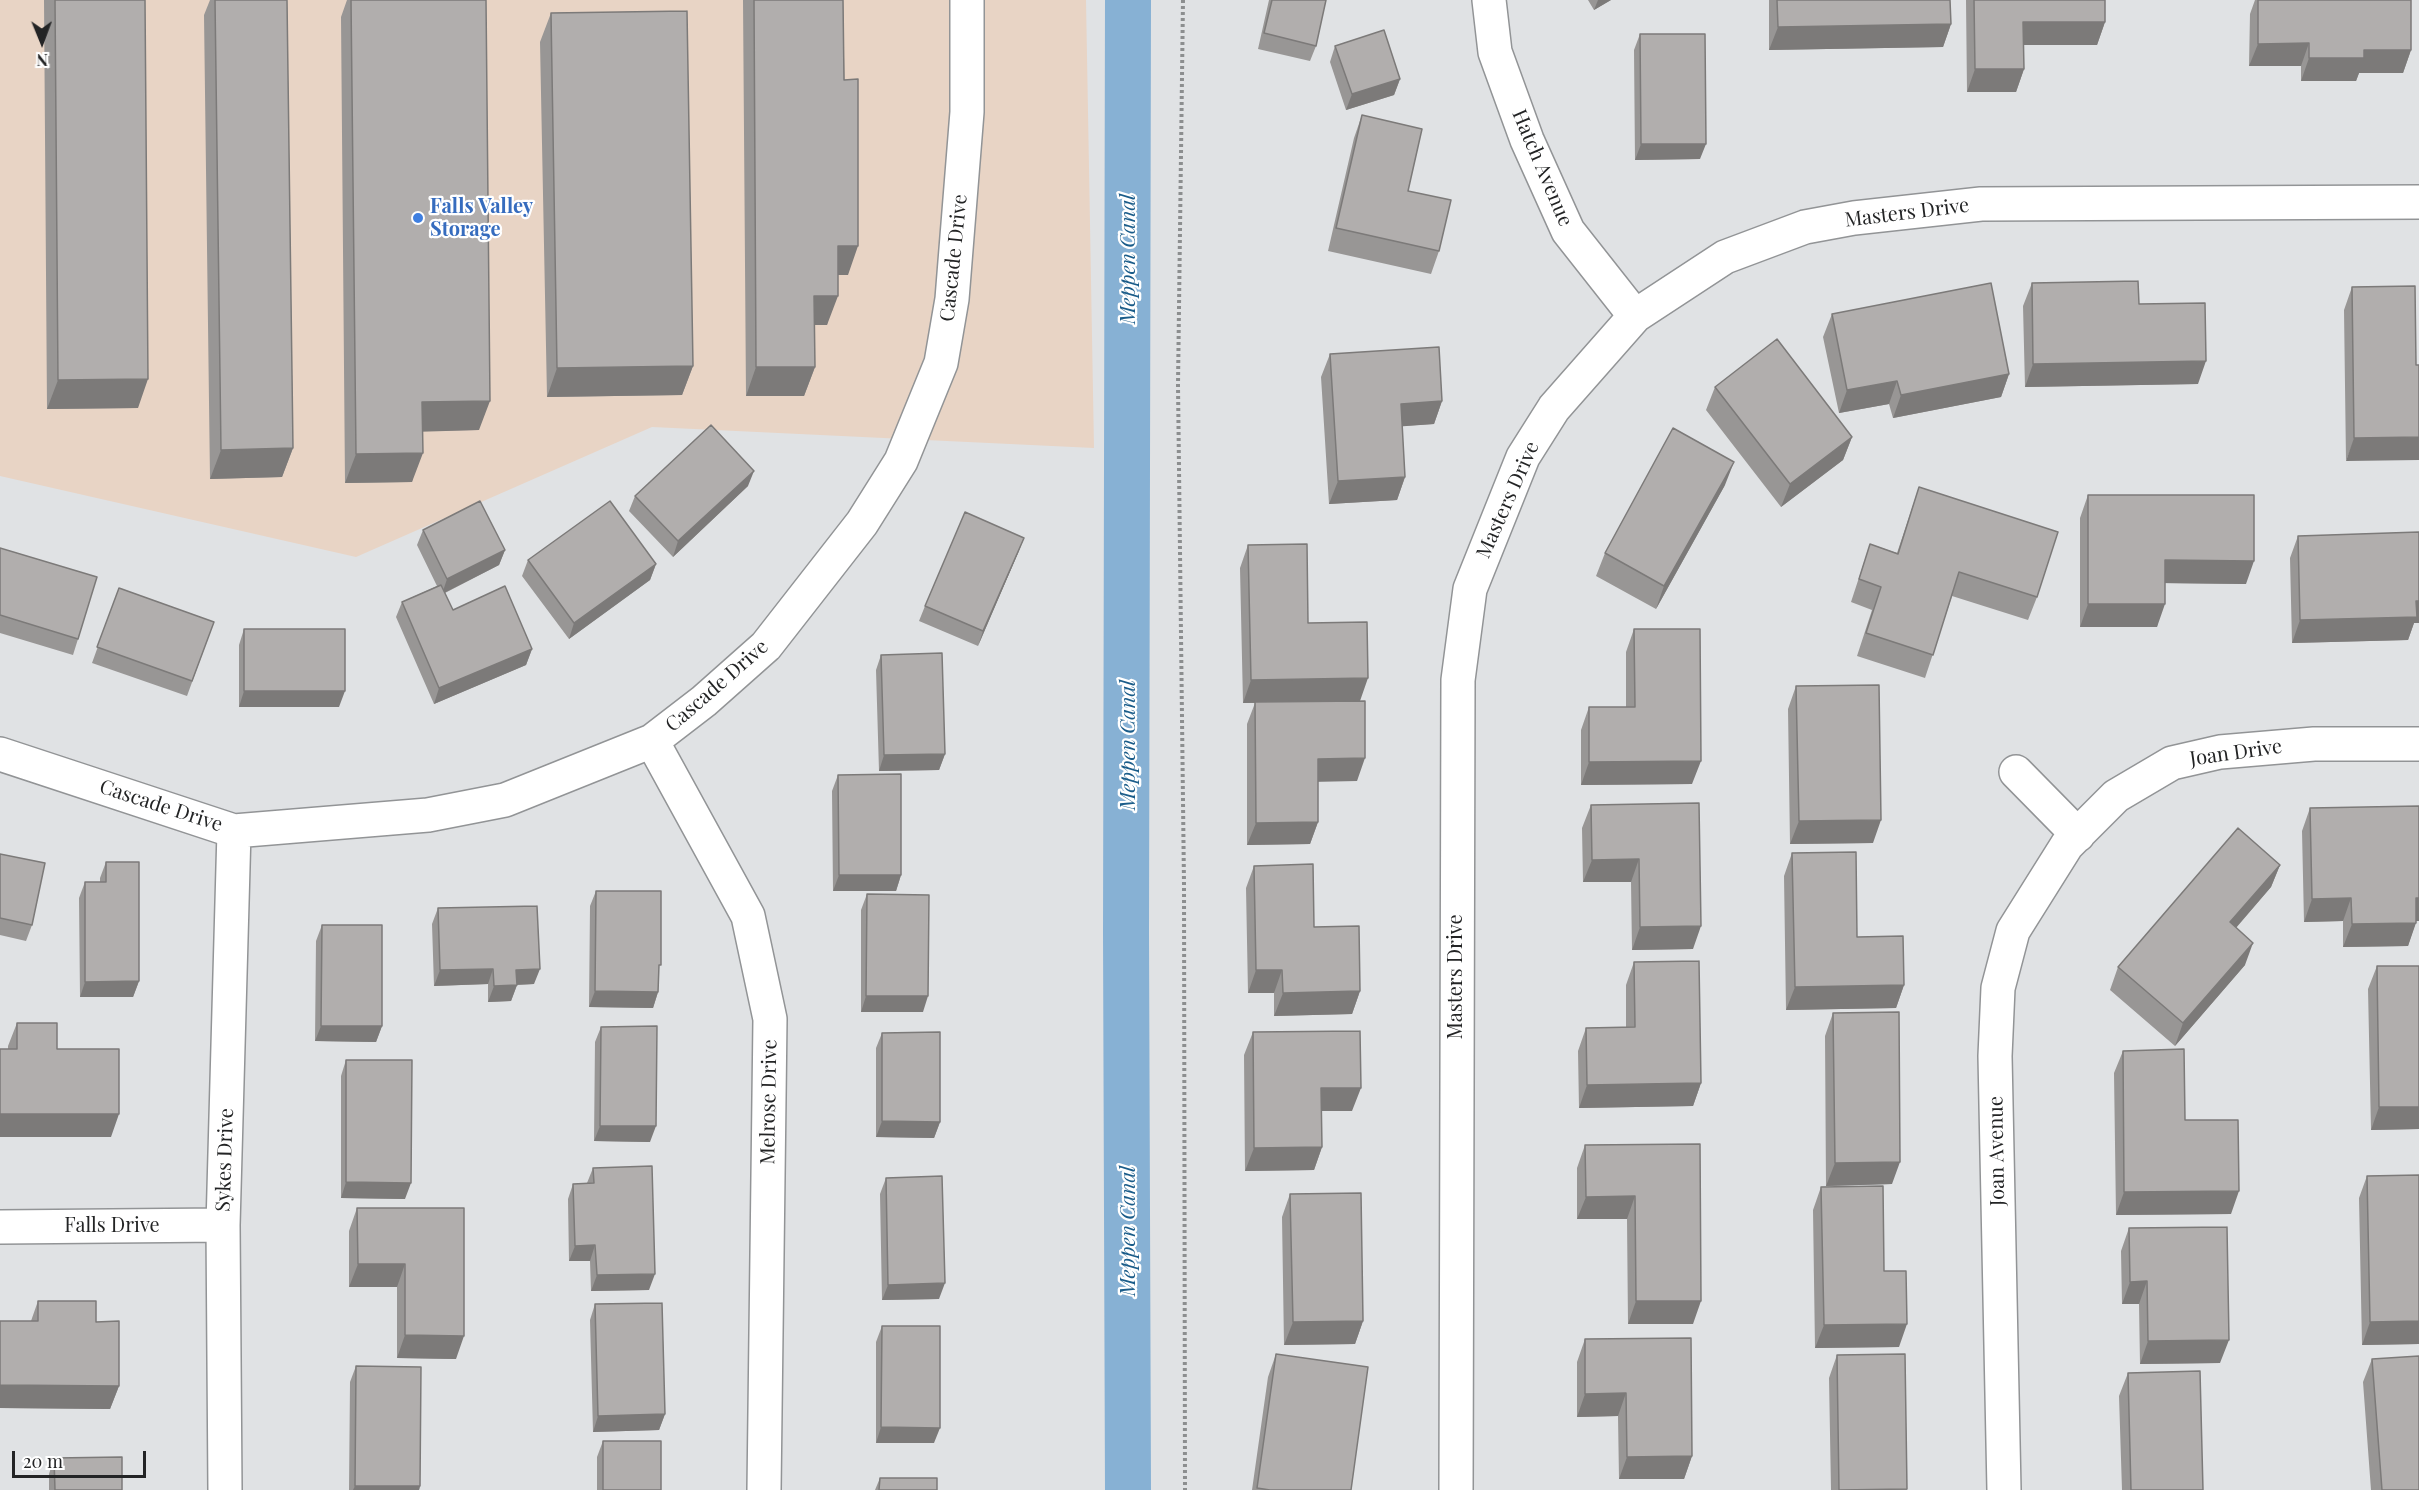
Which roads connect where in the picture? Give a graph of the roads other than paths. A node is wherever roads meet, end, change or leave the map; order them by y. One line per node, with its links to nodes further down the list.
1 (967, 0): 5 (street, Cascade Drive)
2 (1489, 0): 4 (street, Hatch Avenue)
3 (2419, 202): 4 (street, Masters Drive)
4 (1635, 316): 15 (street, Masters Drive)
5 (652, 741): 9 (street, Cascade Drive); 14 (street, Melrose Drive)
6 (2419, 744): 10 (street, Joan Drive)
7 (0, 754): 9 (street, Cascade Drive)
8 (2016, 772): 10 (street)
9 (234, 831): 11 (street, Sykes Drive)
10 (2078, 835): 16 (street, Joan Avenue)
11 (223, 1225): 12 (street, Falls Drive); 13 (street, Sykes Drive)
12 (0, 1227)
13 (225, 1490)
14 (764, 1490)
15 (1456, 1490)
16 (2004, 1490)

